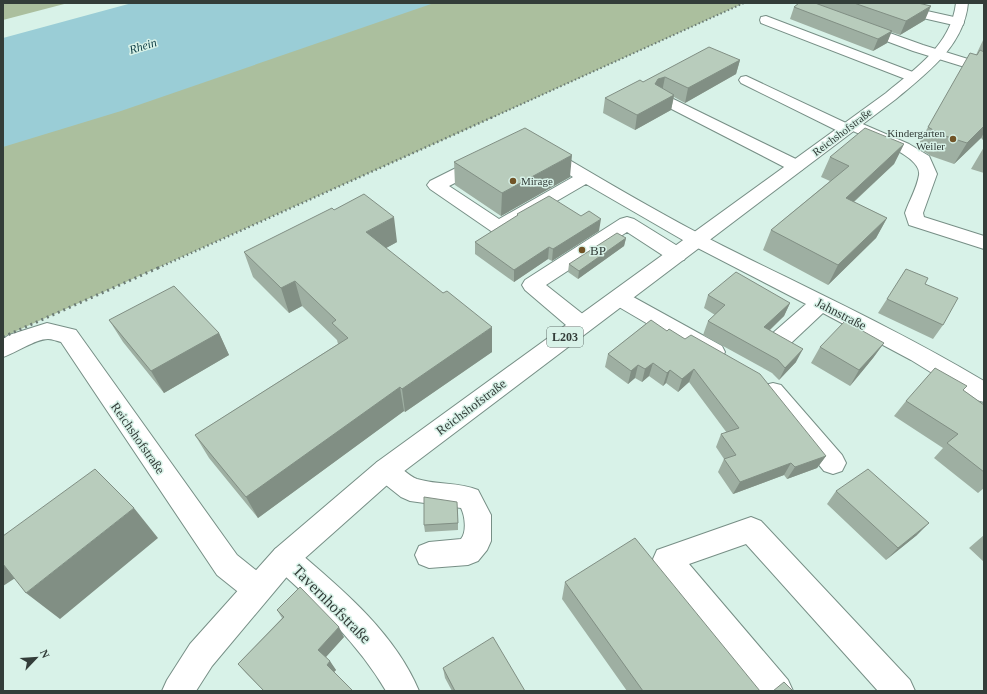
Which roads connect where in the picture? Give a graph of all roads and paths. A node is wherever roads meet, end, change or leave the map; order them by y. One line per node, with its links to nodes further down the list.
1 (874, 3): 2 (main road)
2 (960, 12): 5 (main road, Reichshofstraße / L203)
3 (766, 20): 7 (main road)
4 (846, 22): 5 (main road)
5 (940, 54): 6 (main road); 7 (main road, Reichshofstraße / L203)
6 (984, 69)
7 (913, 77): 10 (main road, Reichshofstraße / L203)
8 (746, 80): 10 (main road)
9 (661, 98): 13 (main road)
10 (849, 127): 13 (main road, Reichshofstraße / L203); 16 (main road)
11 (530, 145): 14 (main road)
12 (497, 155): 14 (main road)
13 (796, 166): 15 (main road, Reichshofstraße / L203)
14 (586, 177): 15 (main road)
15 (696, 240): 17 (main road, Reichshofstraße / L203); 19 (main road, Jahnstraße)
16 (984, 243)
17 (677, 255): 18 (main road, Reichshofstraße / L203); 20 (main road)
18 (619, 298): 20 (main road, Reichshofstraße / L203); 23 (main road)
19 (820, 303): 21 (main road); 25 (main road, Jahnstraße)
20 (581, 326): 27 (main road, Reichshofstraße / L203)
21 (782, 338)
22 (3, 349): 30 (main road, Reichshofstraße)
23 (730, 361)
24 (757, 376): 26 (main road)
25 (984, 393)
26 (833, 463)
27 (386, 470): 28 (main road); 29 (main road, Reichshofstraße / L203)
28 (428, 555)
29 (285, 558): 30 (main road, Reichshofstraße / L203); 32 (main road, Tavernhofstraße)
30 (257, 589): 31 (main road, Reichshofstraße / L203)
31 (178, 691)
32 (403, 691)
33 (777, 691): 34 (main road)
34 (899, 691)

